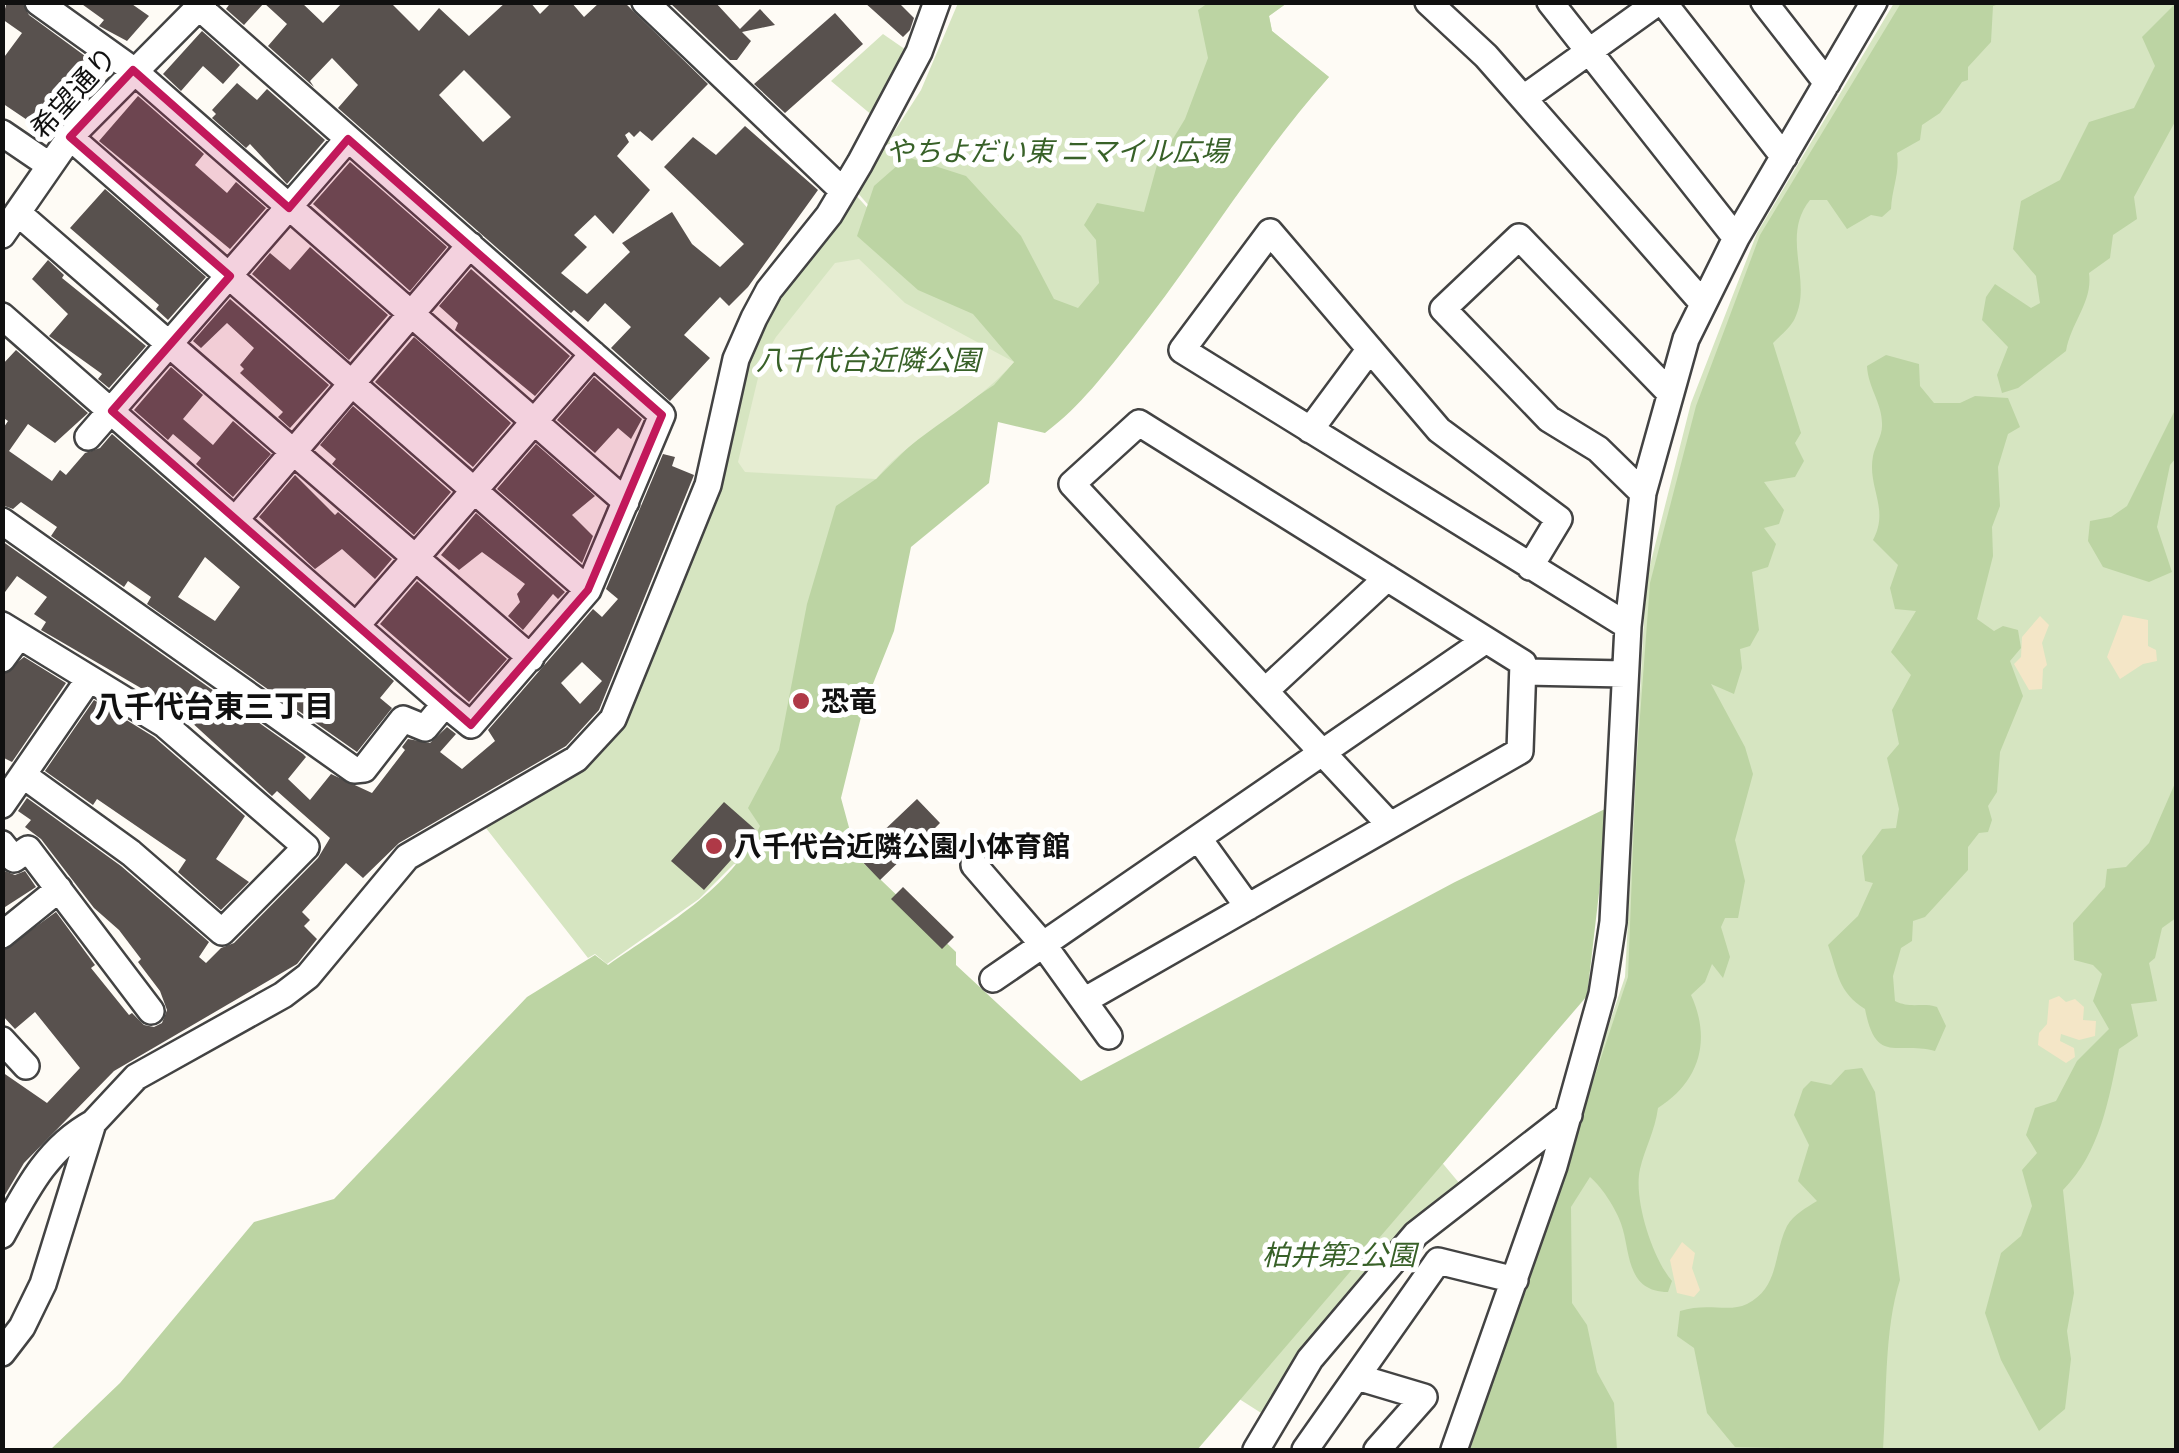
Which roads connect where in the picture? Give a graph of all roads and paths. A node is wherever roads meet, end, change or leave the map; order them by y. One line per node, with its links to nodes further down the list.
1 (38, 2): 11 (street)
2 (645, 2): 19 (street)
3 (937, 2): 19 (street)
4 (1428, 2): 13 (street)
5 (1550, 2): 10 (street)
6 (1660, 2): 10 (street); 17 (street)
7 (1764, 2): 12 (street)
8 (1874, 2): 12 (street)
9 (202, 4): 11 (street, 希望通り); 16 (street)
10 (1589, 51): 13 (street); 23 (street)
11 (133, 70): 15 (street, 希望通り); 20 (street)
12 (1827, 83): 17 (street)
13 (1524, 98): 26 (street)
14 (2, 132): 18 (street)
15 (70, 137): 18 (street, 希望通り); 25 (street)
16 (348, 139): 20 (street); 24 (street)
17 (1784, 157): 23 (street)
18 (49, 166): 21 (street, 希望通り)
19 (843, 191): 77 (street)
20 (289, 208): 25 (street); 27 (street)
21 (18, 212): 22 (street, 希望通り); 29 (street)
22 (2, 235)
23 (1736, 238): 26 (street)
24 (470, 245): 27 (street); 31 (street)
25 (230, 276): 29 (street); 32 (street)
26 (1702, 301): 33 (street)
27 (413, 315): 32 (street); 35 (street)
28 (2, 316): 34 (street)
29 (172, 346): 34 (street); 38 (street)
30 (1370, 349): 36 (street); 36 (street); 45 (street)
31 (593, 354): 35 (street); 41 (street)
32 (354, 383): 38 (street); 39 (street)
33 (1670, 394): 40 (street); 40 (street)
34 (112, 411): 37 (street); 42 (street)
35 (535, 421): 39 (street); 41 (street)
36 (1310, 430): 45 (street)
37 (88, 437)
38 (294, 451): 42 (street); 44 (street)
39 (477, 489): 44 (street); 47 (street)
40 (1643, 493): 49 (street)
41 (626, 502): 47 (street)
42 (236, 520): 48 (street)
43 (2, 521): 58 (street)
44 (416, 557): 48 (street); 52 (street)
45 (1530, 567): 49 (street)
46 (1386, 578): 51 (street); 57 (street); 57 (street)
47 (588, 590): 52 (street)
48 (356, 626): 58 (street)
49 (1628, 626): 55 (street)
50 (10, 630): 53 (street); 56 (street)
51 (1486, 640): 54 (street); 59 (street)
52 (531, 658): 58 (street)
53 (2, 659)
54 (1525, 672): 55 (street); 62 (street)
55 (1625, 674): 76 (street)
56 (90, 680): 60 (street); 60 (street)
57 (1265, 691): 59 (street)
58 (445, 704)
59 (1323, 753): 62 (street); 63 (street)
60 (23, 775): 61 (street)
61 (2, 805)
62 (1390, 825): 67 (street)
63 (1200, 839): 67 (street); 69 (street)
64 (2, 844): 66 (street)
65 (974, 865): 69 (street)
66 (59, 889): 68 (street); 72 (street)
67 (1248, 907): 71 (street)
68 (2, 935)
69 (1045, 946): 70 (street); 71 (street)
70 (993, 979)
71 (1086, 1000): 73 (street)
72 (151, 1010)
73 (1109, 1036)
74 (2, 1040): 75 (street)
75 (26, 1066)
76 (1569, 1115): 79 (street); 84 (street)
77 (93, 1124): 78 (street); 80 (street)
78 (2, 1235)
79 (1514, 1280): 81 (street); 83 (street)
80 (2, 1354)
81 (1356, 1377): 82 (street); 85 (street)
82 (1424, 1396): 83 (street); 86 (street)
83 (1471, 1406): 87 (street)
84 (1256, 1450)
85 (1306, 1450)
86 (1377, 1450)
87 (1454, 1450)

